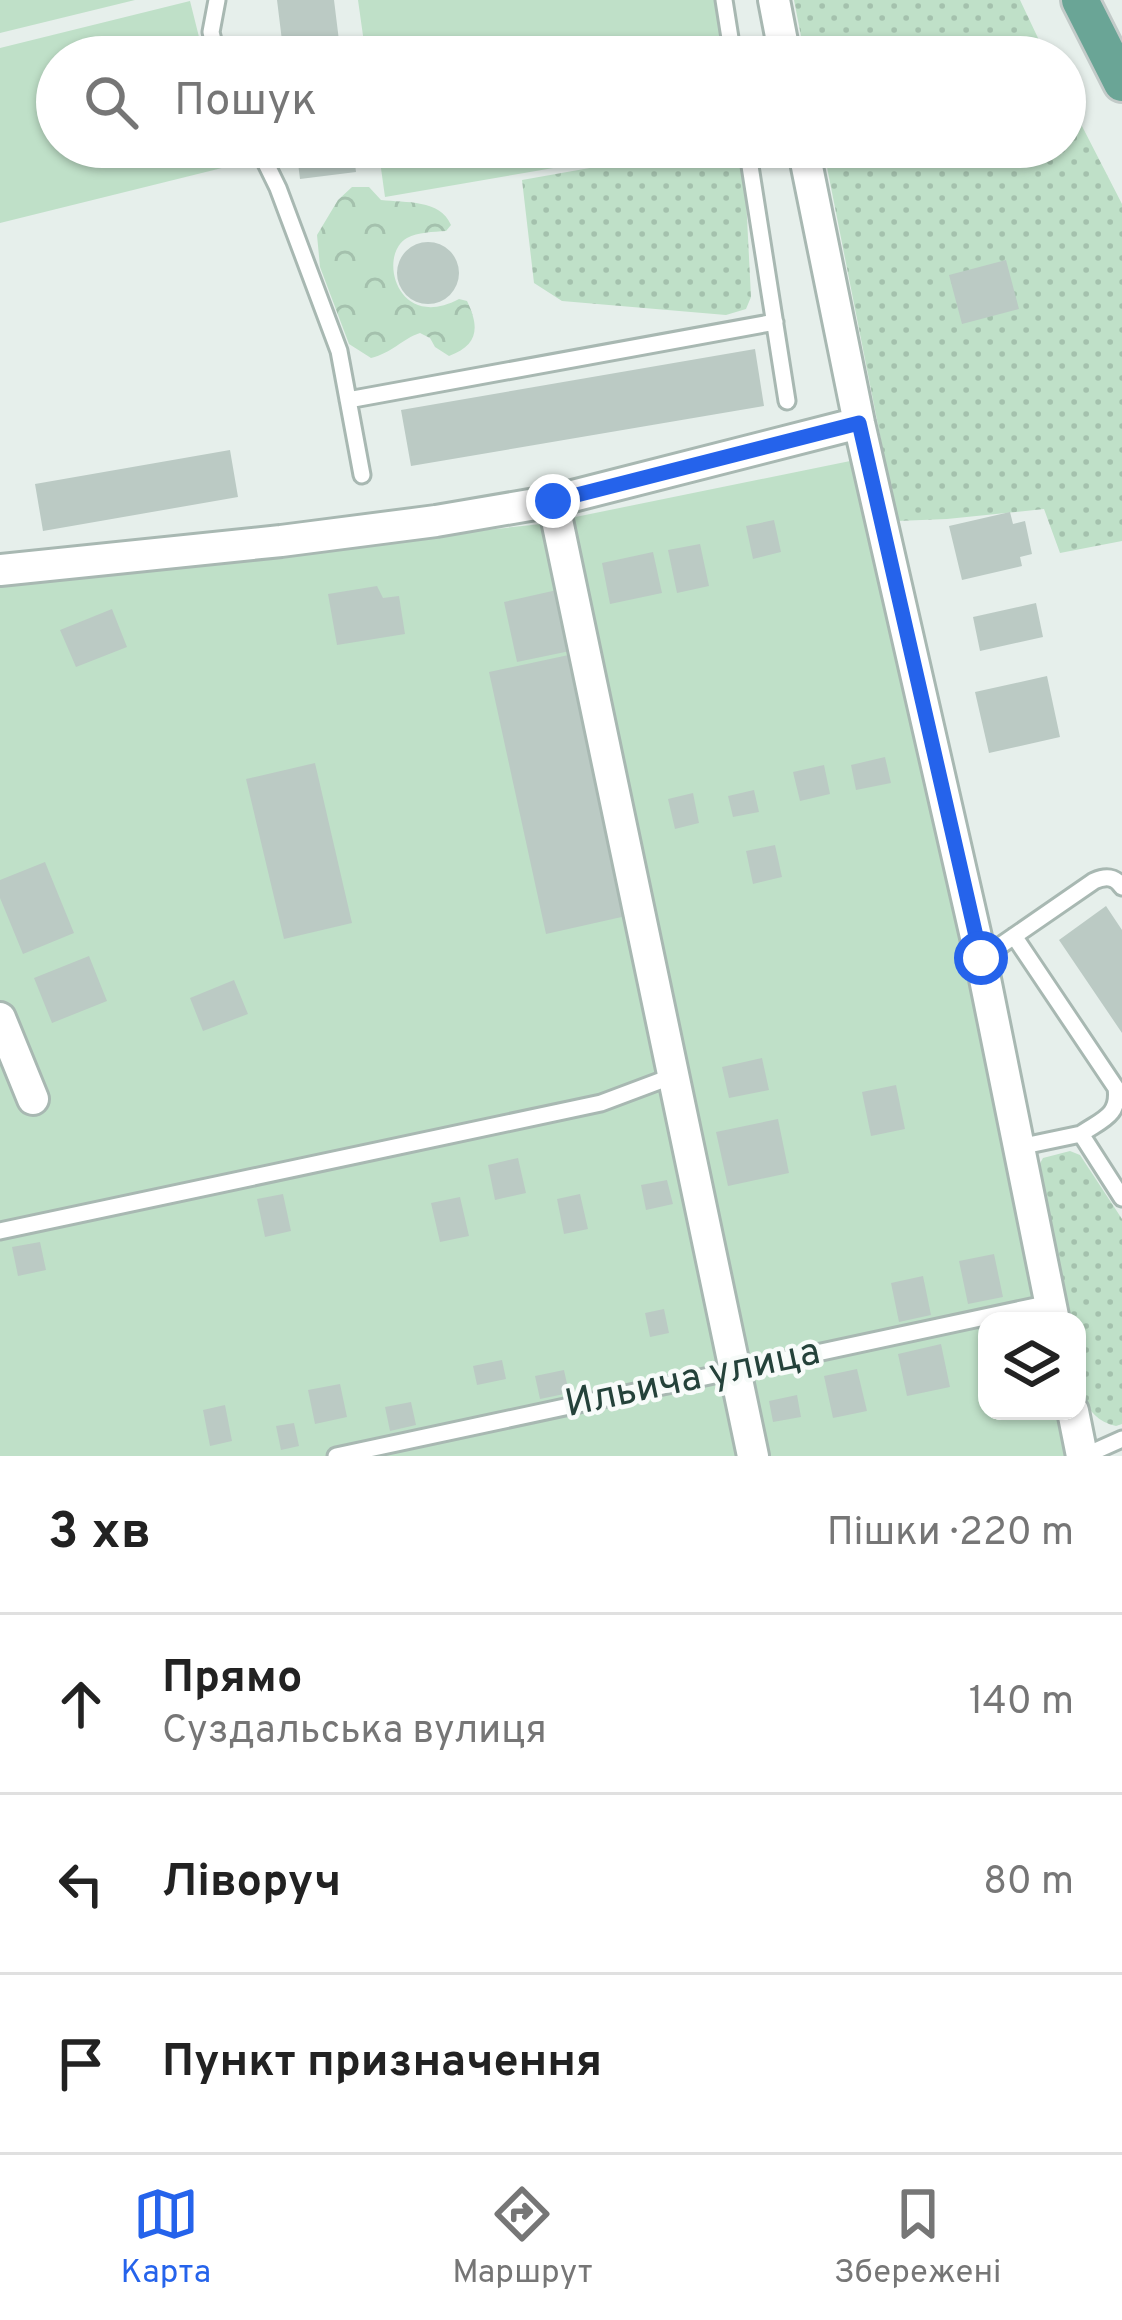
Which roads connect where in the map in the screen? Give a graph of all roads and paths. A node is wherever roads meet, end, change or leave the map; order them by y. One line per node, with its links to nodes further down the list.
1 (217, 0): 5 (lane)
2 (724, 0): 6 (lane)
3 (774, 0): 7 (street)
4 (1080, 0): 8 (main road)
5 (212, 36)
6 (730, 36)
7 (781, 36)
8 (1122, 83)
9 (268, 168): 13 (lane)
10 (750, 168): 12 (lane)
11 (807, 168): 15 (street)
12 (775, 322): 13 (lane); 14 (lane)
13 (348, 400): 16 (lane)
14 (787, 401)
15 (859, 423): 17 (street); 21 (street)
16 (362, 475)
17 (553, 501): 18 (street); 23 (street)
18 (0, 570)
19 (1122, 887): 20 (lane)
20 (1014, 936): 21 (lane); 25 (lane)
21 (981, 958): 26 (street)
22 (0, 1018): 24 (street)
23 (673, 1076): 28 (lane); 31 (street)
24 (33, 1100)
25 (1081, 1134): 26 (lane); 27 (lane)
26 (1019, 1147): 29 (street)
27 (1122, 1198)
28 (0, 1231)
29 (1052, 1312)
30 (978, 1326): 31 (lane, Ильича улица)
31 (735, 1372): 34 (lane, Ильича улица); 35 (street)
32 (1075, 1420): 36 (street)
33 (1122, 1439): 36 (lane)
34 (336, 1456)
35 (753, 1456)
36 (1083, 1456)

